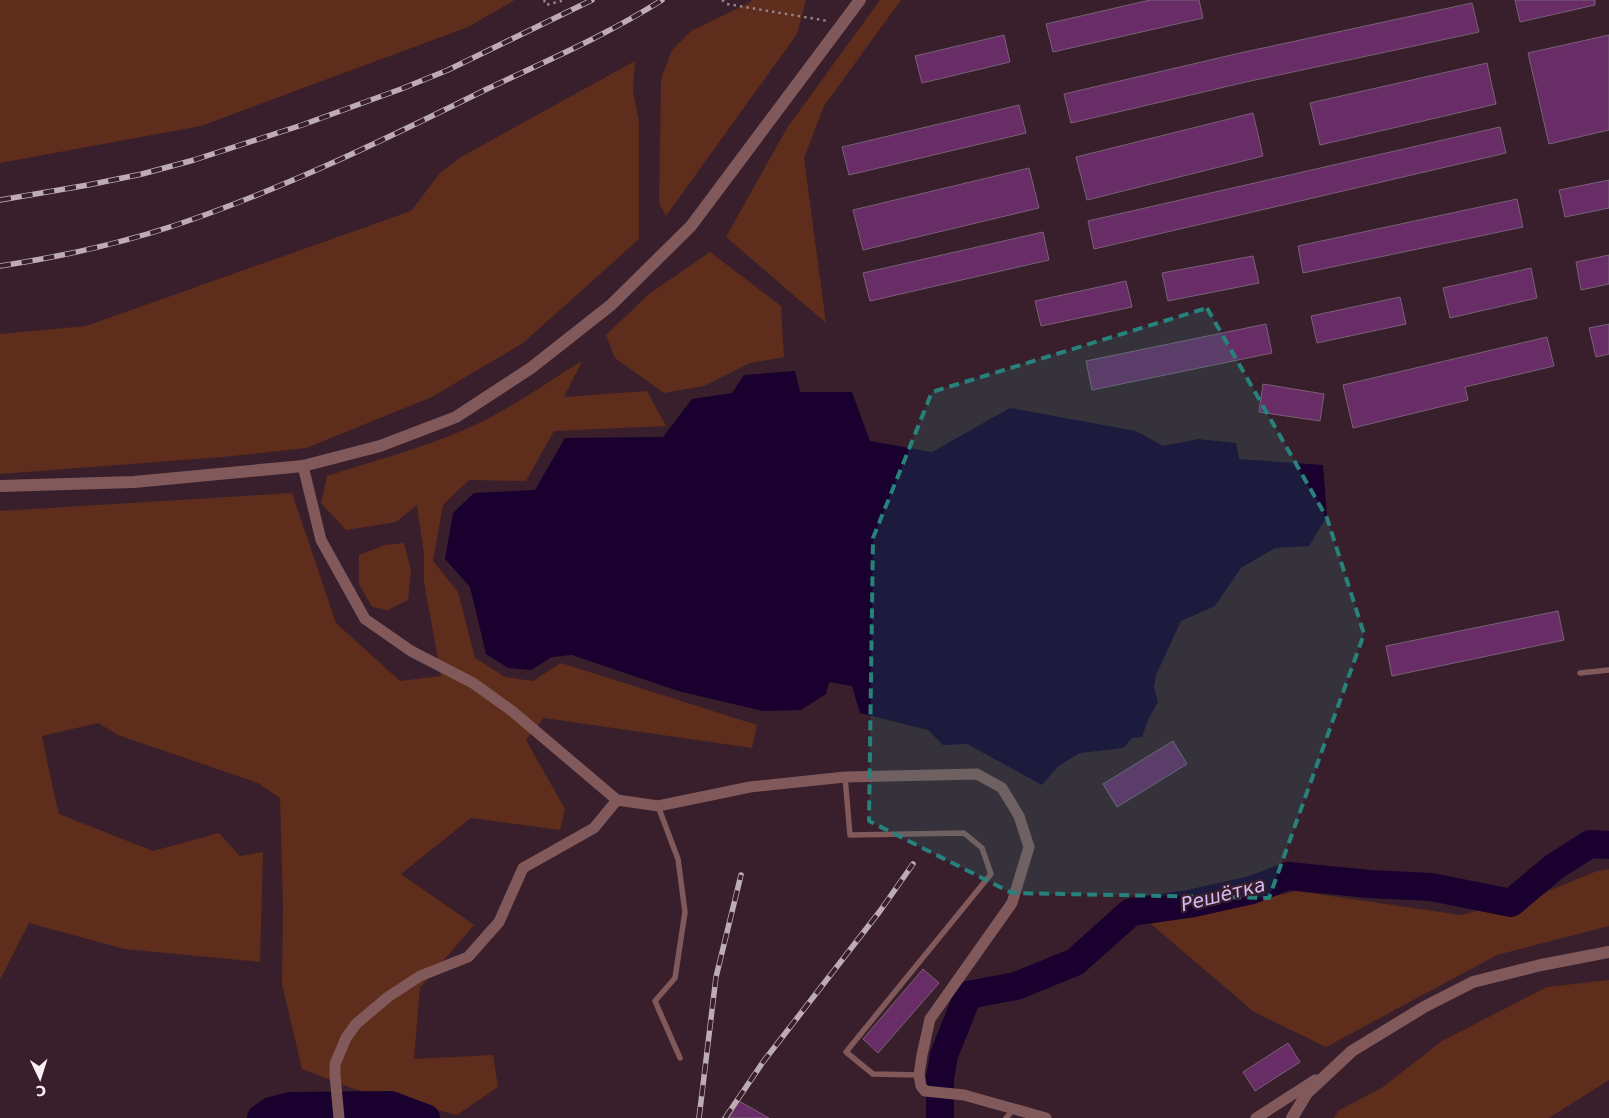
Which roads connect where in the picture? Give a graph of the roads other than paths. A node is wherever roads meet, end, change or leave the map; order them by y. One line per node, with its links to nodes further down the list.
1 (860, 0): 2 (street)
2 (302, 466): 3 (street); 7 (street)
3 (0, 486)
4 (1609, 670): 5 (lane)
5 (1580, 673)
6 (845, 777): 8 (street); 12 (street); 12 (lane)
7 (616, 800): 8 (street); 14 (street)
8 (658, 806): 10 (lane)
9 (1609, 952): 11 (street)
10 (680, 1058)
11 (1329, 1071): 16 (street); 17 (street)
12 (919, 1075): 13 (street)
13 (1010, 1113): 15 (street)
14 (339, 1118)
15 (1046, 1118)
16 (1256, 1118)
17 (1292, 1118)

